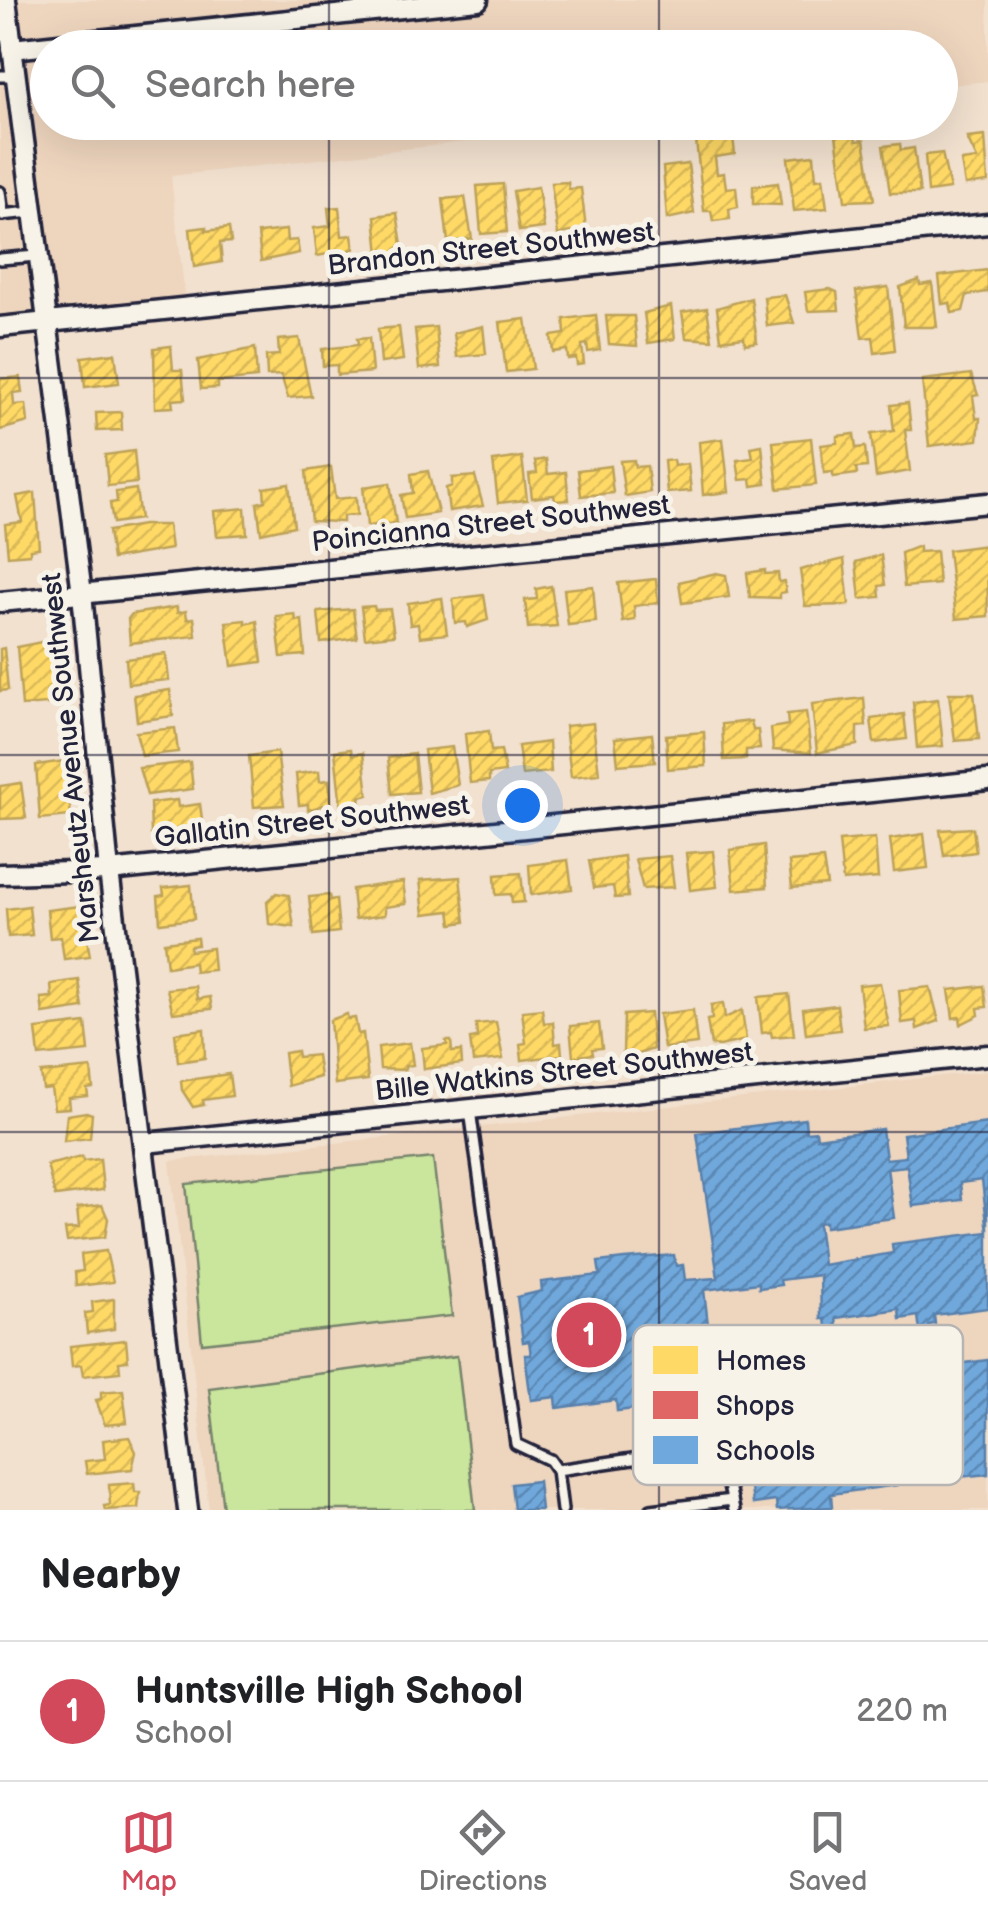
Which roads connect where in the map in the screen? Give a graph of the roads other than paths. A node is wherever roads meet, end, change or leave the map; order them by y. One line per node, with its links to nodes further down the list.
1 (6, 0): 6 (street, Marsheutz Avenue Southwest)
2 (478, 0): 3 (street)
3 (429, 2): 4 (street)
4 (181, 30)
5 (30, 47): 6 (street)
6 (12, 49): 7 (street, Marsheutz Avenue Southwest)
7 (8, 76): 9 (street, Marsheutz Avenue Southwest)
8 (0, 192): 10 (lane)
9 (32, 212): 10 (lane); 12 (street, Marsheutz Avenue Southwest)
10 (2, 215)
11 (988, 224): 14 (street, Brandon Street Southwest)
12 (37, 256): 13 (lane); 14 (street, Marsheutz Avenue Southwest)
13 (0, 259)
14 (45, 322): 15 (street, Brandon Street Southwest); 17 (street, Marsheutz Avenue Southwest)
15 (0, 327)
16 (988, 503): 17 (street, Poincianna Street Southwest)
17 (82, 594): 18 (street, Poincianna Street Southwest); 20 (street, Marsheutz Avenue Southwest)
18 (0, 602)
19 (988, 780): 20 (street, Gallatin Street Southwest)
20 (109, 870): 21 (street, Gallatin Street Southwest); 24 (street, Marsheutz Avenue Southwest)
21 (0, 874)
22 (988, 1055): 23 (street, Bille Watkins Street Southwest)
23 (470, 1109): 24 (street, Bille Watkins Street Southwest); 26 (lane)
24 (146, 1143): 28 (street, Marsheutz Avenue Southwest)
25 (633, 1460): 26 (lane)
26 (557, 1470): 29 (lane)
27 (733, 1505): 30 (lane)
28 (188, 1510)
29 (562, 1510)
30 (651, 1510)

